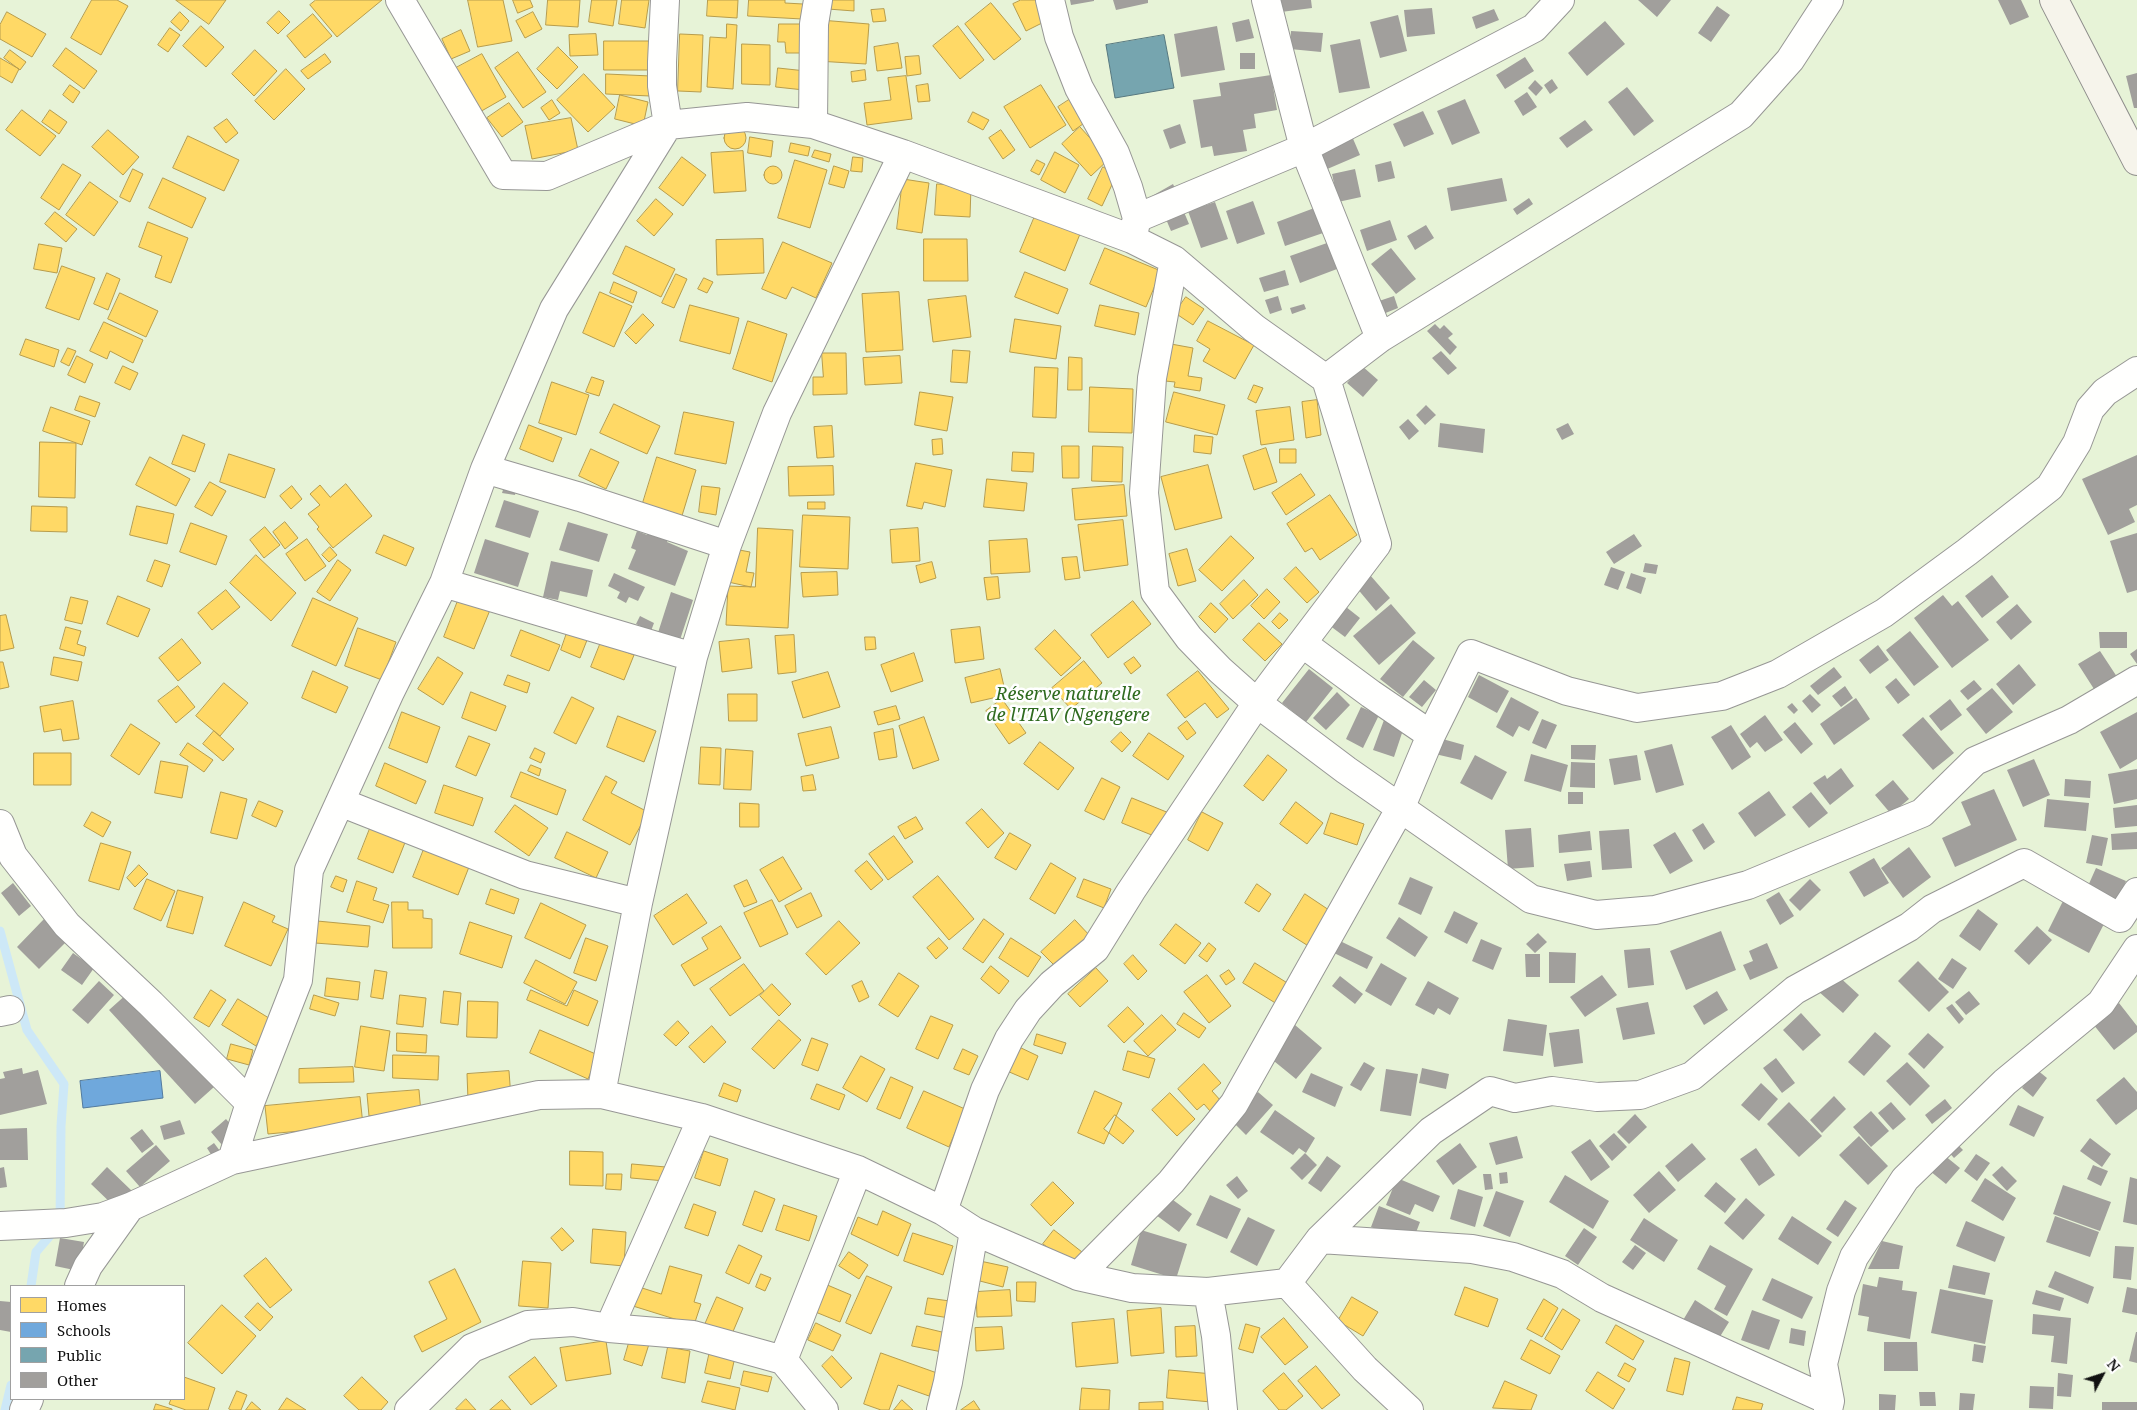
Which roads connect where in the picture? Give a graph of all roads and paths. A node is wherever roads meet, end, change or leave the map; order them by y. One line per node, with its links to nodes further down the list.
1 (400, 0): 10 (street)
2 (665, 0): 10 (street)
3 (818, 0): 9 (street)
4 (1050, 0): 14 (street)
5 (1266, 0): 11 (street)
6 (1560, 0): 11 (street)
7 (1829, 0): 16 (street)
8 (2054, 0): 13 (street)
9 (813, 124): 10 (street); 12 (street)
10 (668, 125): 19 (street)
11 (1304, 148): 14 (street); 16 (street)
12 (903, 154): 14 (street); 20 (street)
13 (2137, 161)
14 (1135, 229): 15 (street)
15 (1174, 260): 18 (street); 25 (street)
16 (1380, 338): 18 (street)
17 (2137, 370): 26 (street)
18 (1326, 379): 22 (street)
19 (485, 468): 20 (street); 21 (street)
20 (727, 545): 23 (street)
21 (444, 583): 23 (street); 27 (street)
22 (1302, 643): 25 (street); 26 (street)
23 (693, 657): 31 (street)
24 (2137, 680): 28 (street)
25 (1257, 703): 28 (street); 39 (street)
26 (1431, 735): 28 (street)
27 (340, 802): 31 (street); 34 (street)
28 (1400, 809): 43 (street)
29 (0, 824): 34 (street)
30 (2137, 892): 42 (street)
31 (638, 903): 33 (street)
32 (2137, 948): 49 (street)
33 (601, 1094): 35 (street); 36 (street)
34 (250, 1103): 36 (street)
35 (702, 1118): 37 (street); 47 (street)
36 (232, 1160): 38 (street)
37 (858, 1170): 39 (street); 48 (street)
38 (130, 1207): 40 (street); 45 (street)
39 (943, 1210): 41 (street)
40 (0, 1226)
41 (974, 1230): 43 (street); 52 (street)
42 (1320, 1239): 44 (street); 49 (street)
43 (1078, 1276): 46 (street)
44 (1287, 1283): 46 (street); 54 (street)
45 (79, 1285)
46 (1208, 1292): 53 (street)
47 (609, 1328): 48 (street); 50 (street)
48 (783, 1360): 51 (street)
49 (1829, 1405)
50 (409, 1410)
51 (824, 1410)
52 (941, 1410)
53 (1223, 1410)
54 (1409, 1410)

